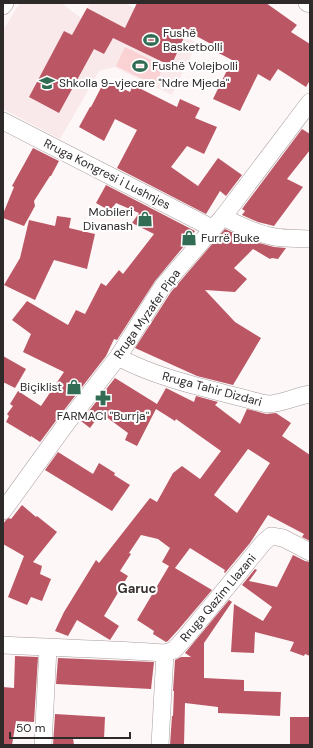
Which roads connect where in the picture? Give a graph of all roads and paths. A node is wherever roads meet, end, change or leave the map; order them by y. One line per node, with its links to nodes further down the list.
1 (5, 3): 4 (street)
2 (307, 3): 3 (street)
3 (310, 4)
4 (3, 6)
5 (310, 102): 7 (street, Rruga Myzafer Pipa)
6 (3, 121): 7 (street, Rruga Kongresi i Lushnjes)
7 (217, 222): 8 (street, Rruga Kongresi i Lushnjes); 9 (street, Rruga Myzafer Pipa)
8 (310, 239)
9 (118, 356): 10 (street, Rruga Tahir Dizdari); 11 (street, Rruga Myzafer Pipa)
10 (310, 394)
11 (3, 511)
12 (310, 552): 15 (street, Rruga Qazim Llazani)
13 (3, 645): 14 (street)
14 (48, 648): 15 (street); 16 (street)
15 (165, 653): 17 (street)
16 (44, 745)
17 (160, 745)

